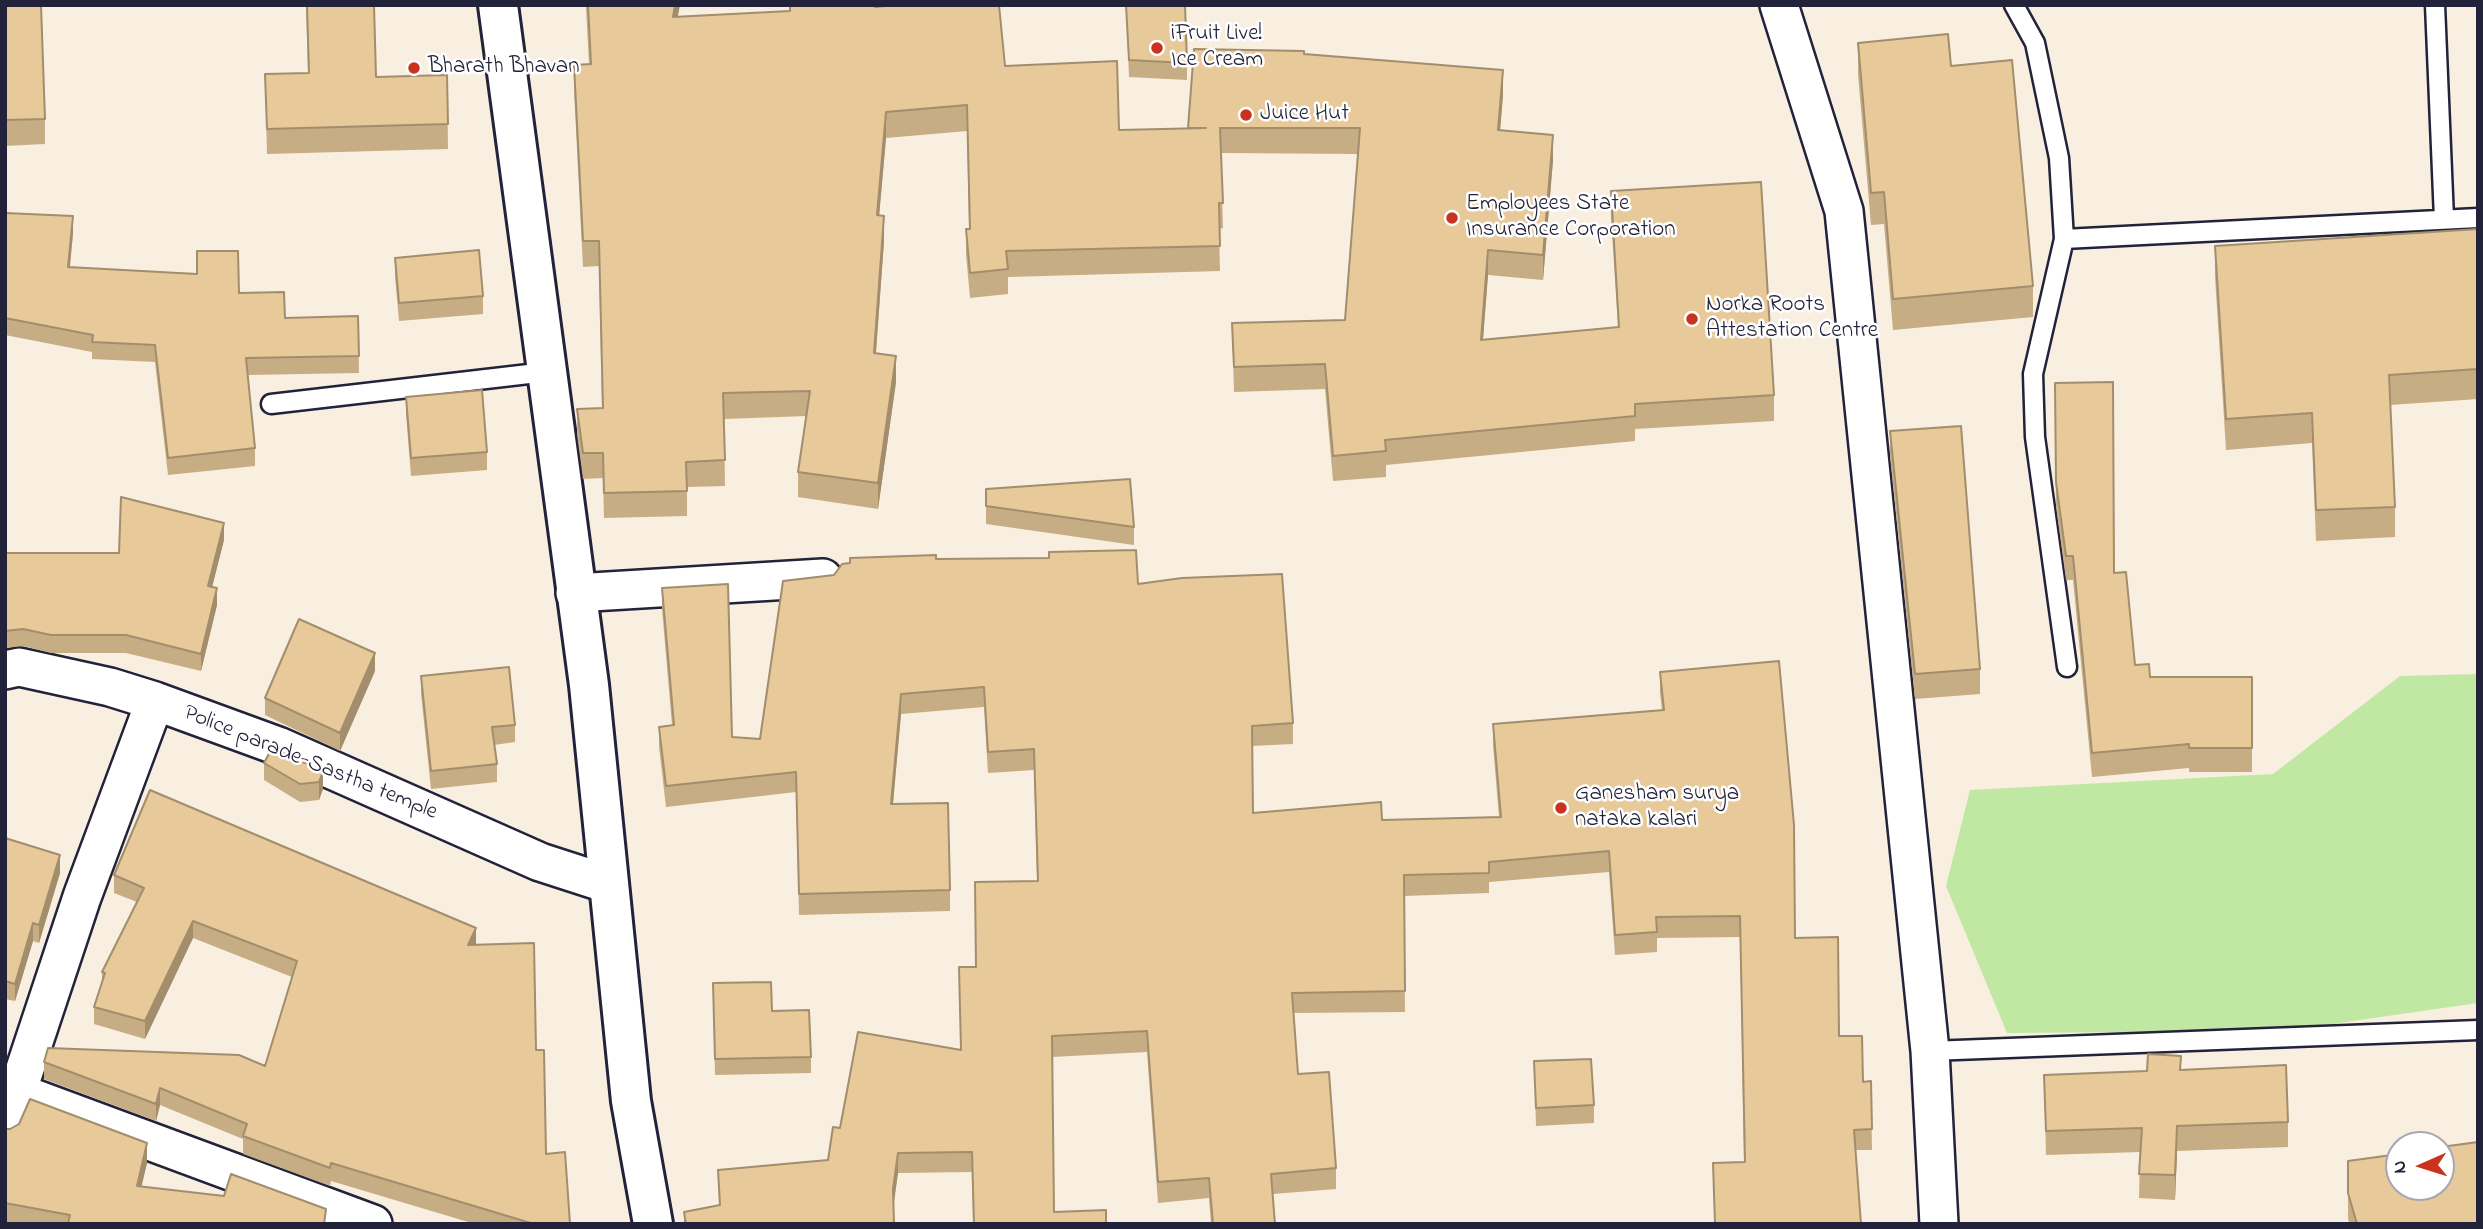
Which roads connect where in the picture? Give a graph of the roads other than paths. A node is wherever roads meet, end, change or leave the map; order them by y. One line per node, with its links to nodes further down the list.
1 (498, 5): 8 (street)
2 (1779, 5): 18 (street)
3 (2014, 5): 7 (lane)
4 (2435, 5): 6 (lane)
5 (2478, 218): 6 (lane)
6 (2444, 219): 7 (lane)
7 (2064, 239): 12 (lane)
8 (546, 372): 9 (lane); 11 (street)
9 (271, 404)
10 (823, 578): 11 (street)
11 (575, 593): 15 (street)
12 (2067, 667)
13 (5, 670): 14 (street, Police parade-Sastha temple)
14 (155, 701): 15 (street, Police parade-Sastha temple); 17 (street)
15 (608, 884): 22 (street)
16 (2478, 1030): 18 (lane)
17 (19, 1036): 19 (street)
18 (1930, 1051): 23 (street)
19 (17, 1092): 20 (street); 21 (street)
20 (5, 1129)
21 (373, 1224)
22 (653, 1224)
23 (1939, 1224)

